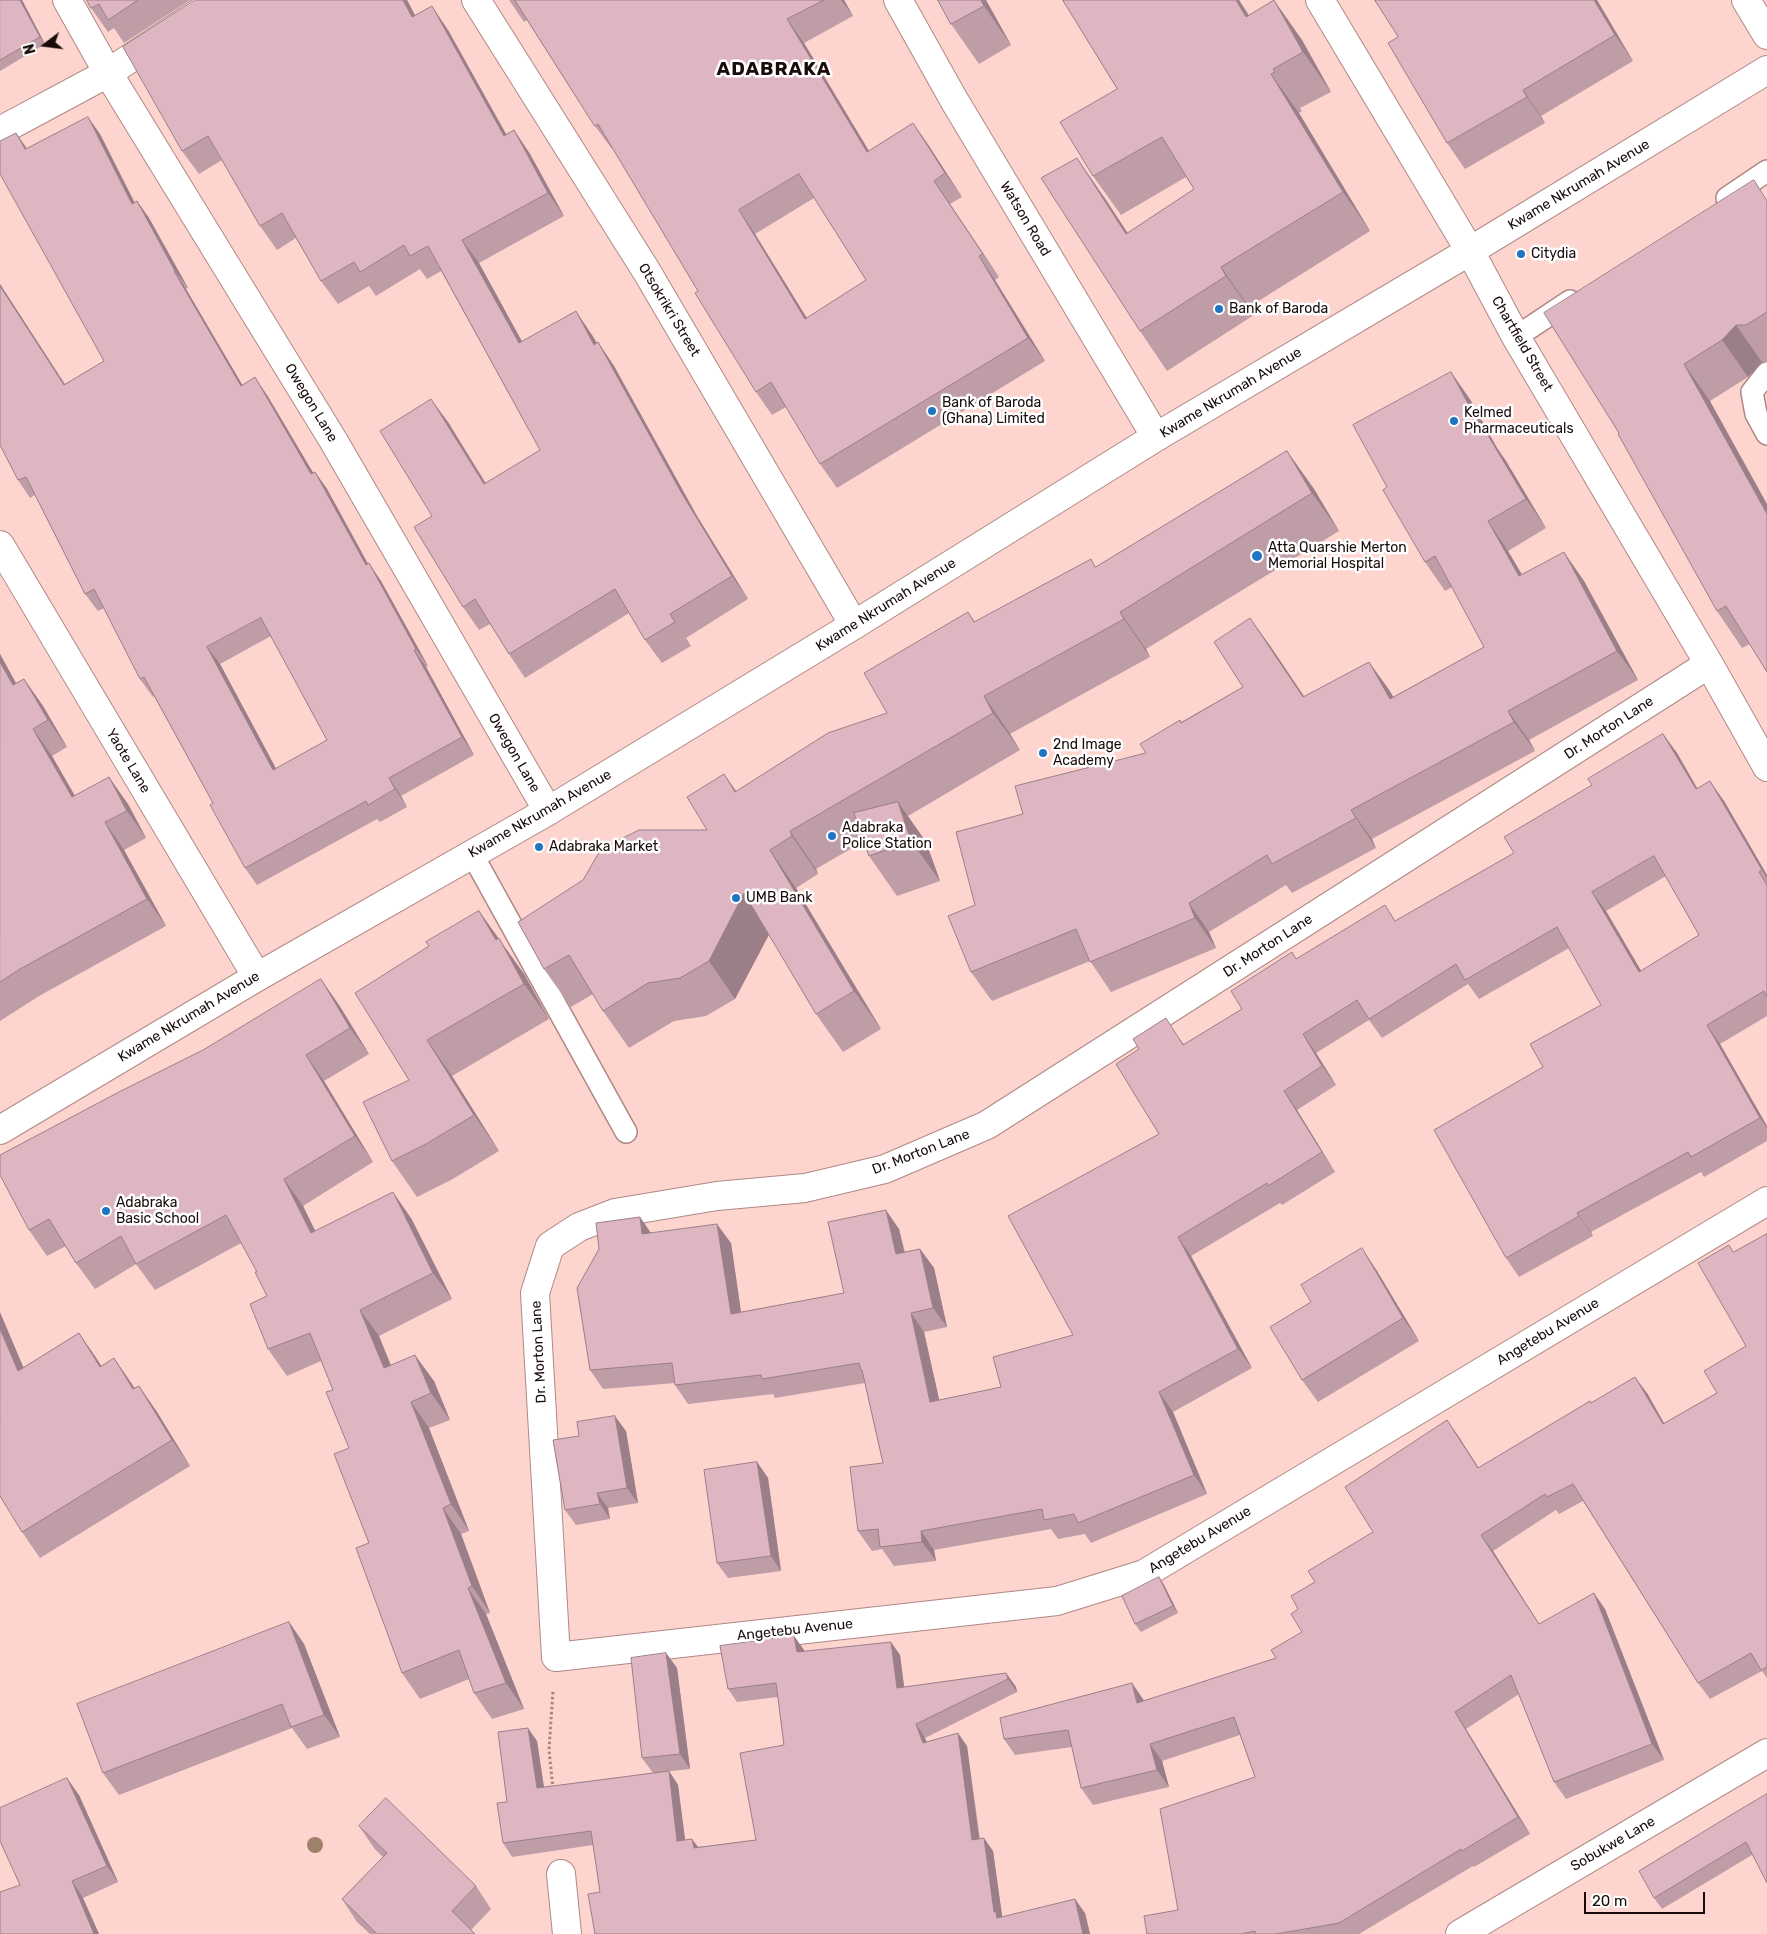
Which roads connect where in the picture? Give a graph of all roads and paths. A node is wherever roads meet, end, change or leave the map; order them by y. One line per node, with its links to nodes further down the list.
1 (66, 0): 9 (street, Owegon Lane)
2 (218, 0): 9 (street)
3 (476, 0): 20 (street, Otsokrikri Street)
4 (898, 0): 18 (street, Watson Road)
5 (1320, 0): 13 (street, Chartfield Street)
6 (1746, 0): 7 (street)
7 (1767, 35)
8 (1767, 70): 13 (street, Kwame Nkrumah Avenue)
9 (108, 73): 10 (street); 23 (street, Owegon Lane)
10 (0, 131)
11 (1767, 171): 12 (lane)
12 (1708, 211)
13 (1470, 251): 15 (street, Chartfield Street); 18 (street, Kwame Nkrumah Avenue)
14 (1588, 289): 15 (lane)
15 (1516, 337): 21 (street, Chartfield Street)
16 (1767, 373): 17 (lane)
17 (1767, 434)
18 (1156, 437): 20 (street, Kwame Nkrumah Avenue)
19 (0, 545): 25 (street, Yaote Lane)
20 (854, 625): 23 (street, Kwame Nkrumah Avenue)
21 (1709, 664): 22 (street, Chartfield Street); 29 (street, Dr. Morton Lane)
22 (1767, 767)
23 (548, 811): 24 (street, Kwame Nkrumah Avenue)
24 (472, 854): 25 (street, Kwame Nkrumah Avenue); 27 (lane)
25 (257, 976): 26 (street, Kwame Nkrumah Avenue)
26 (0, 1130)
27 (626, 1132)
28 (1767, 1201): 29 (street, Angetebu Avenue)
29 (556, 1657): 31 (path)
30 (1767, 1753): 34 (street, Sobukwe Lane)
31 (553, 1798)
32 (561, 1874): 33 (street)
33 (567, 1934)
34 (1460, 1934)

